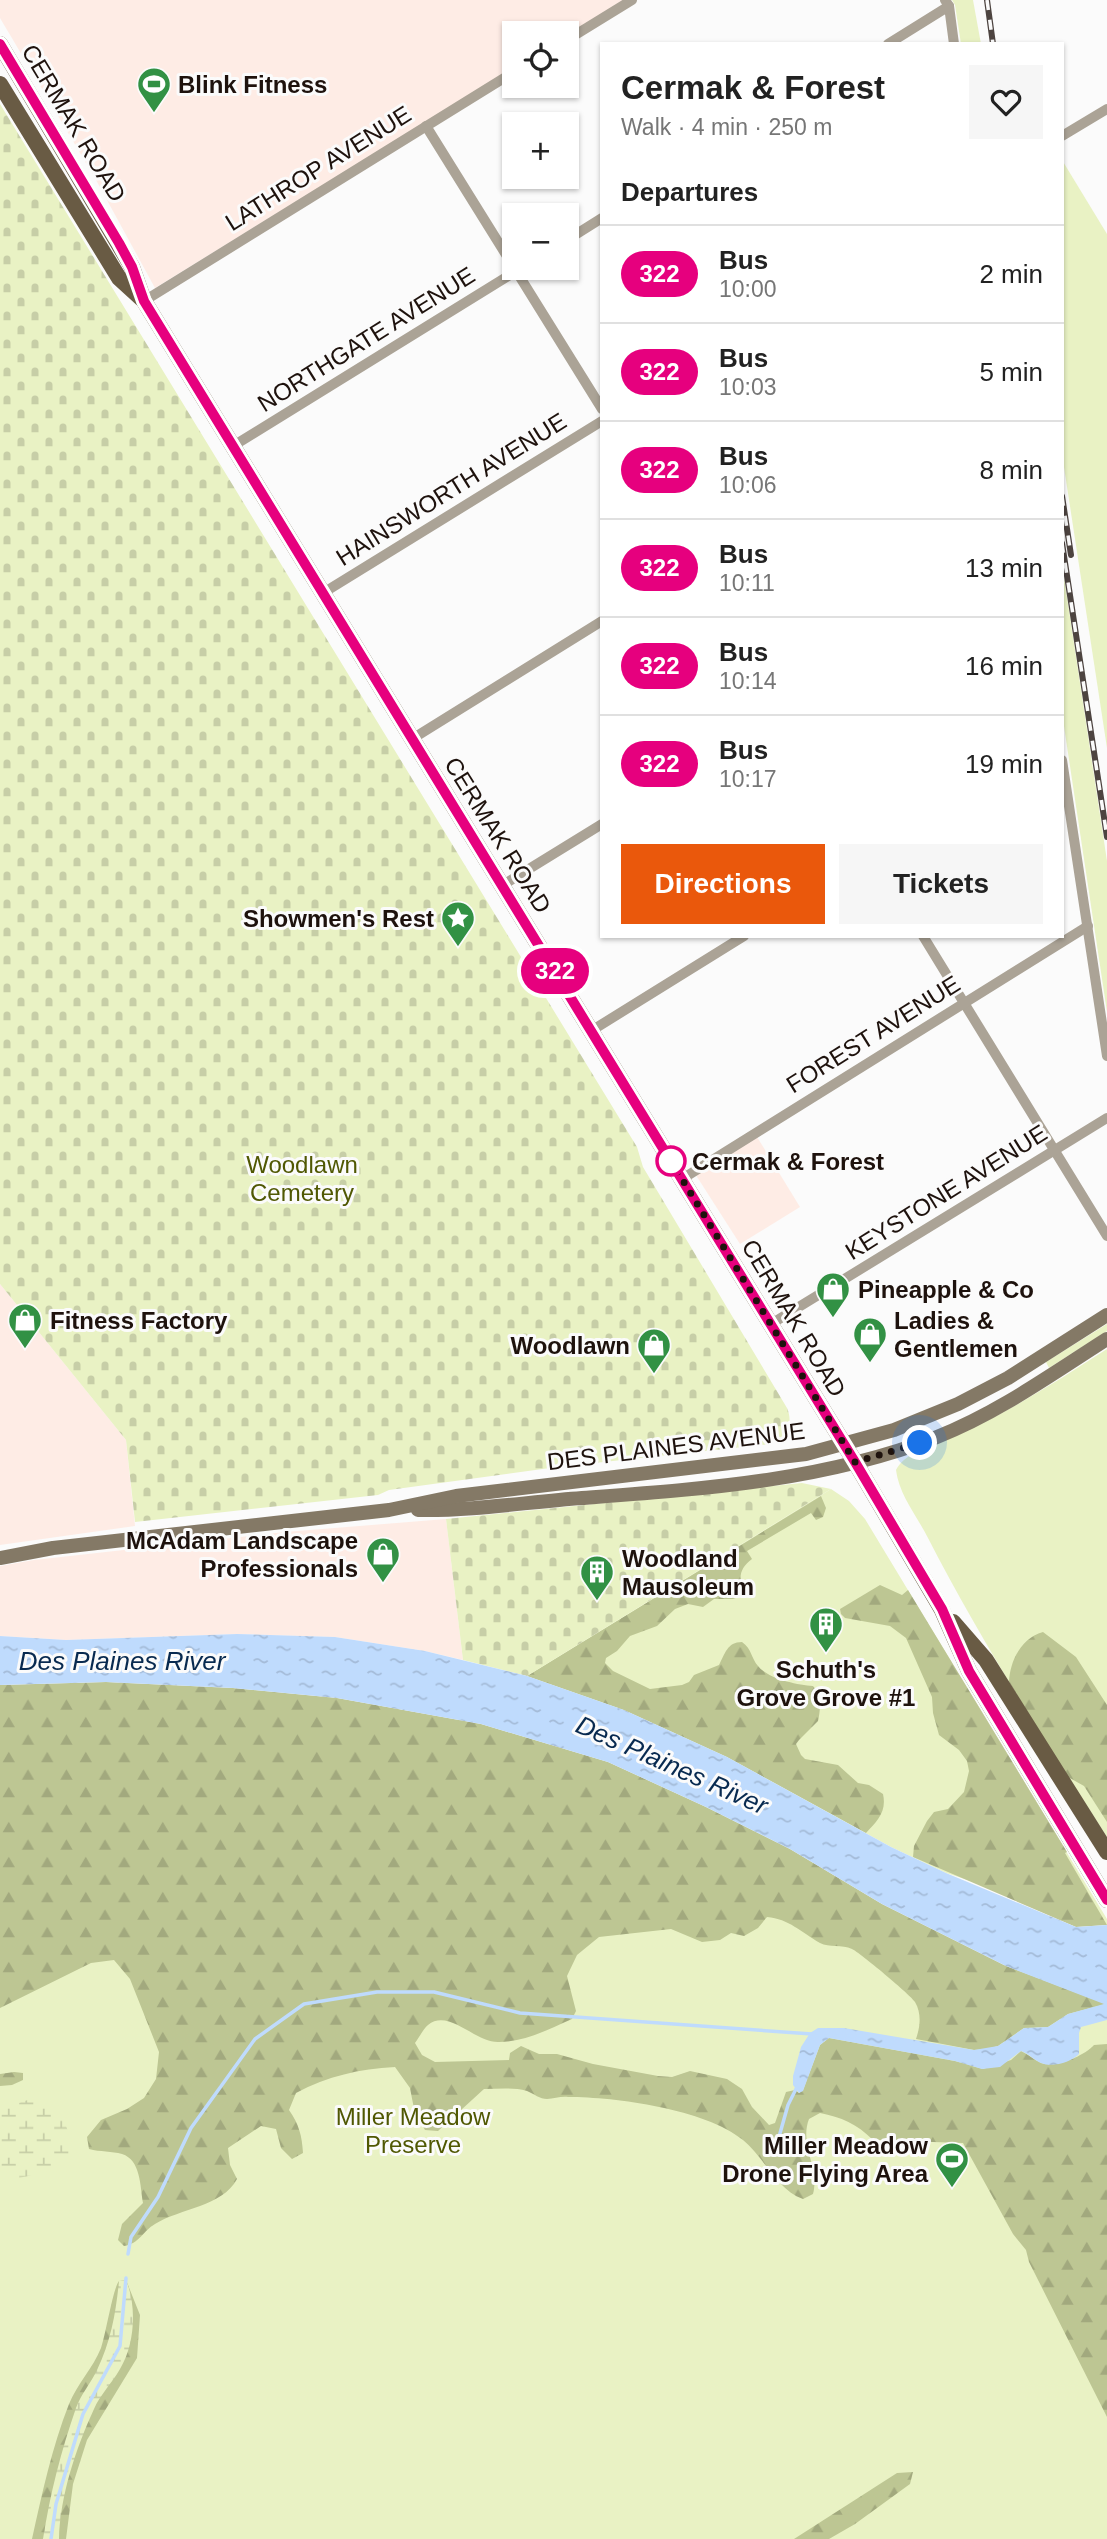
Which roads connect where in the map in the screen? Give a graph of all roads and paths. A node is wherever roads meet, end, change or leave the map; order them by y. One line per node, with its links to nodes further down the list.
1 (632, 0): 3 (street)
2 (947, 3): 4 (street); 5 (street)
3 (579, 33)
4 (891, 42)
5 (954, 42)
6 (0, 44): 17 (main road, CERMAK ROAD)
7 (502, 79): 10 (street, LATHROP AVENUE)
8 (0, 84): 17 (main road, CERMAK ROAD)
9 (1107, 109): 11 (street)
10 (426, 126): 14 (street); 17 (street, LATHROP AVENUE)
11 (1064, 135)
12 (600, 219): 13 (street)
13 (579, 232)
14 (502, 245)
15 (502, 280): 20 (street, NORTHGATE AVENUE)
16 (524, 280): 18 (street)
17 (144, 301): 20 (main road, CERMAK ROAD)
18 (600, 407)
19 (600, 422): 21 (street, HAINSWORTH AVENUE)
20 (233, 446): 21 (main road, CERMAK ROAD)
21 (323, 593): 23 (main road, CERMAK ROAD)
22 (600, 622): 23 (street)
23 (412, 739): 26 (main road, CERMAK ROAD)
24 (1064, 773): 27 (street)
25 (600, 825): 26 (street)
26 (503, 885): 31 (main road, CERMAK ROAD)
27 (1088, 926): 30 (street, FOREST AVENUE); 32 (street)
28 (741, 938): 31 (street)
29 (924, 938): 30 (street)
30 (964, 1003): 34 (street); 35 (street, FOREST AVENUE)
31 (592, 1031): 35 (main road, CERMAK ROAD)
32 (1107, 1056)
33 (1107, 1118): 34 (street, KEYSTONE AVENUE)
34 (1054, 1150): 36 (street); 38 (street, KEYSTONE AVENUE)
35 (682, 1178): 38 (main road, CERMAK ROAD)
36 (1107, 1236)
37 (1107, 1315): 40 (main road, DES PLAINES AVENUE)
38 (771, 1324): 40 (main road, CERMAK ROAD)
39 (1107, 1339): 41 (main road, DES PLAINES AVENUE)
40 (844, 1444): 41 (main road, CERMAK ROAD); 42 (main road, DES PLAINES AVENUE)
41 (855, 1462): 42 (main road, DES PLAINES AVENUE); 44 (main road, CERMAK ROAD)
42 (389, 1510): 43 (main road, DES PLAINES AVENUE)
43 (0, 1558)
44 (942, 1609): 45 (main road, CERMAK ROAD); 46 (main road, CERMAK ROAD)
45 (1107, 1852)
46 (1107, 1900)

